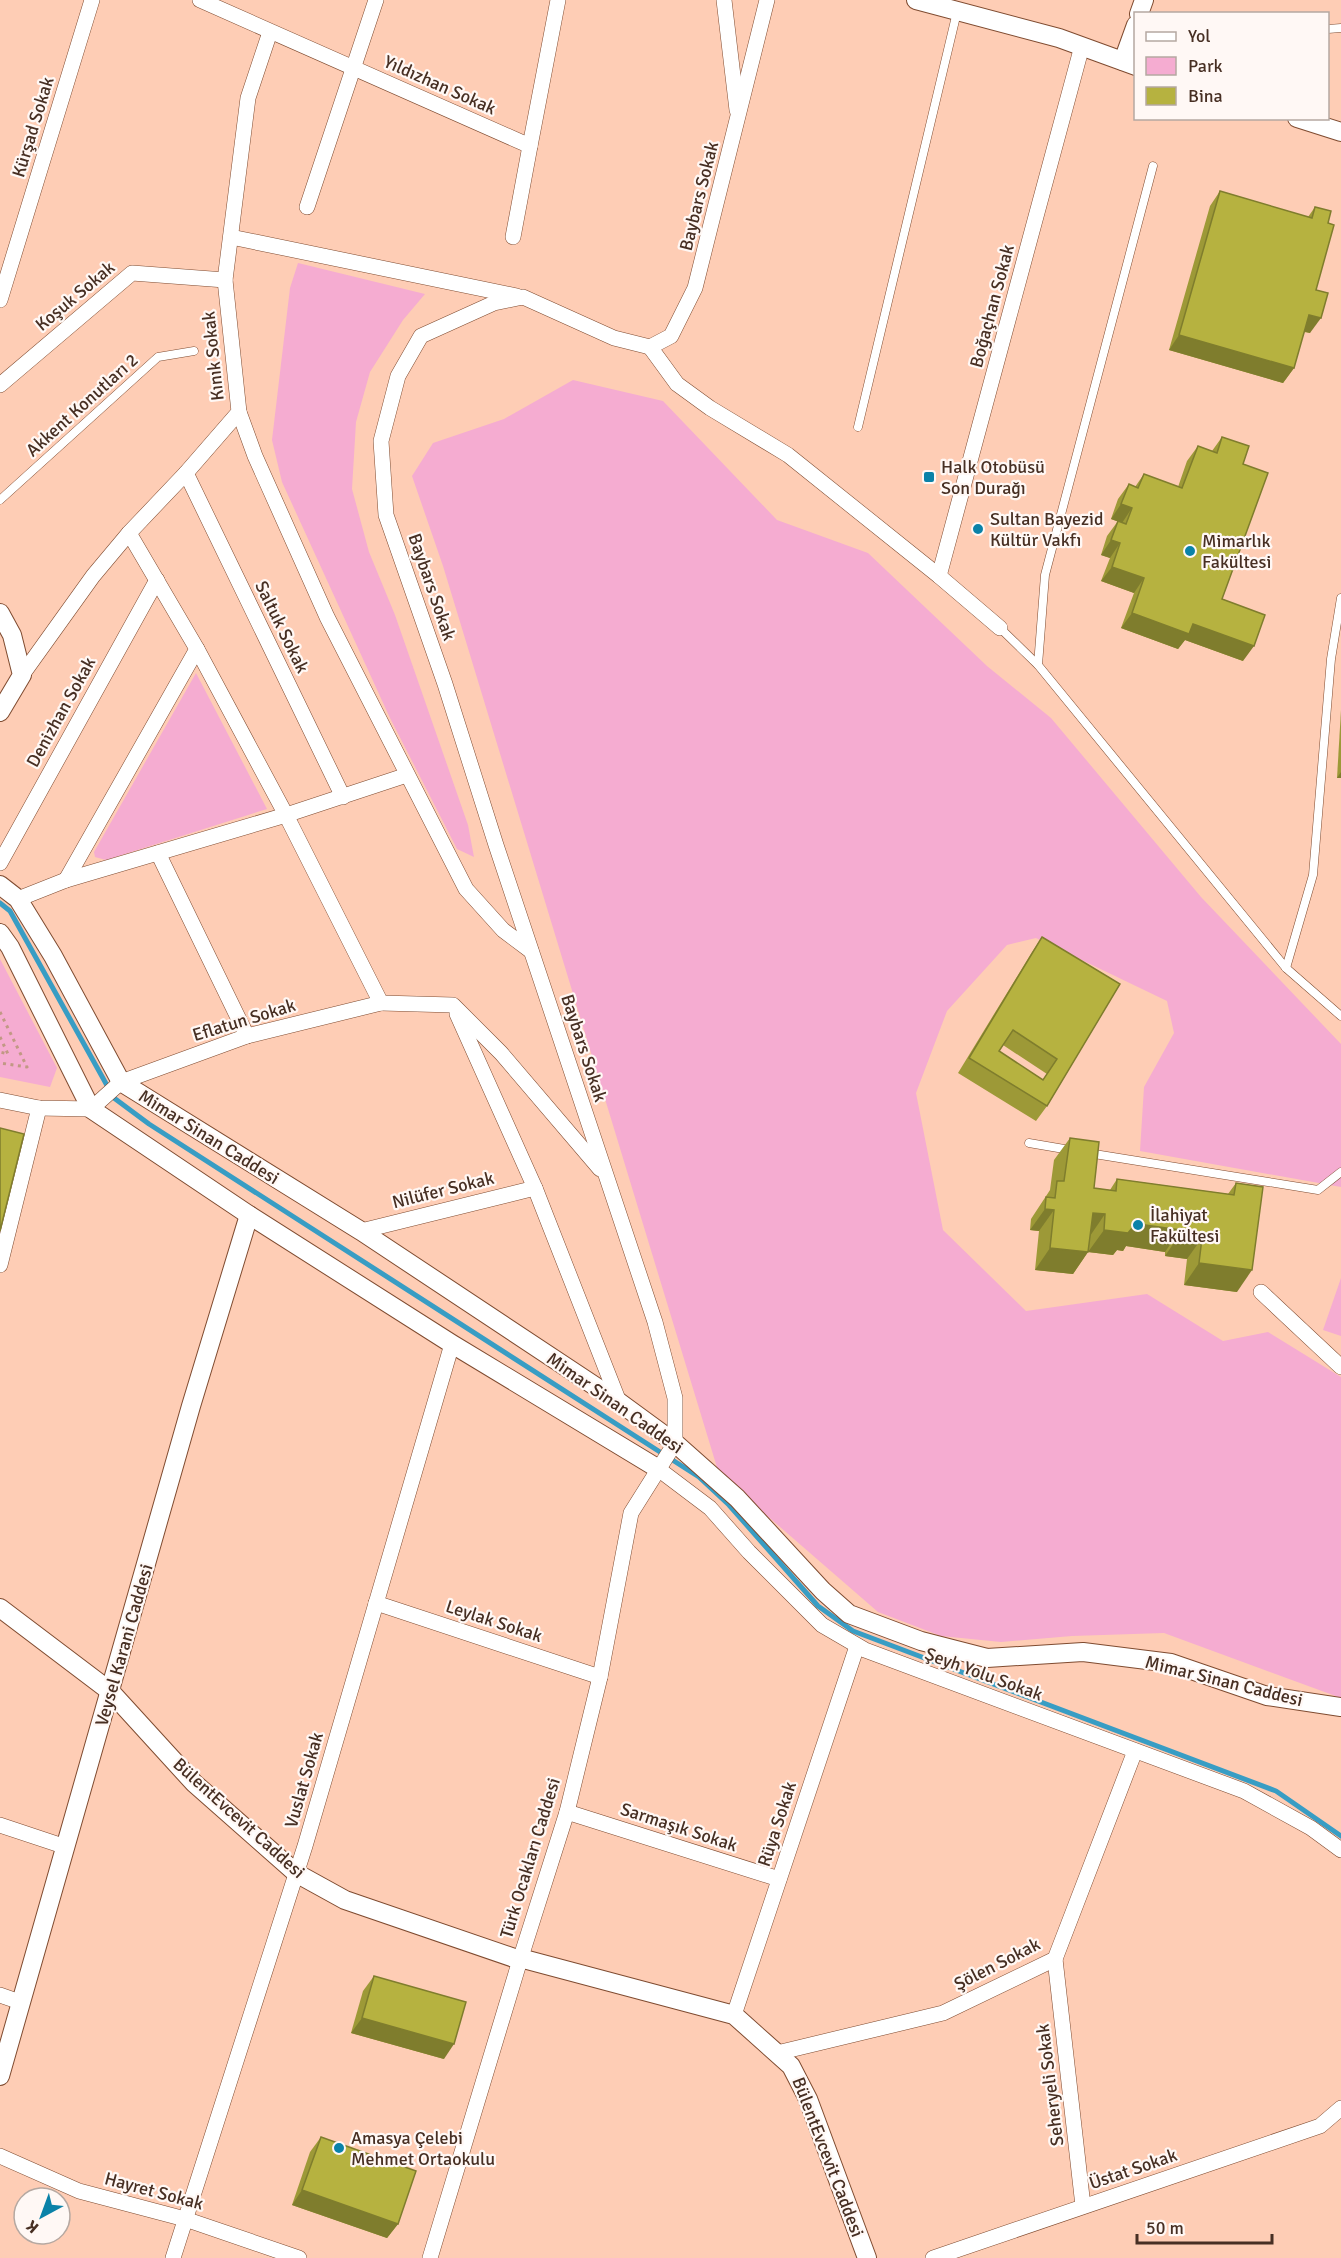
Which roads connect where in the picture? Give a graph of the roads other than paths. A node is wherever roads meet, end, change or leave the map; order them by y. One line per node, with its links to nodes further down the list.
1 (92, 0): 24 (street, Kürşad Sokak)
2 (200, 0): 9 (street, Yıldızhan Sokak)
3 (376, 0): 13 (street)
4 (558, 0): 17 (street)
5 (724, 0): 15 (street)
6 (767, 0): 15 (street, Baybars Sokak)
7 (916, 0): 8 (street)
8 (957, 11): 11 (street); 29 (lane)
9 (270, 32): 13 (street, Yıldızhan Sokak); 20 (street, Kınık Sokak)
10 (1134, 34): 12 (street)
11 (1082, 46): 12 (street); 33 (street, Boğaçhan Sokak)
12 (1129, 64)
13 (352, 68): 17 (street, Yıldızhan Sokak); 19 (street)
14 (1303, 120): 16 (street)
15 (738, 121): 25 (street, Baybars Sokak)
16 (1341, 132)
17 (530, 146): 21 (street)
18 (1153, 166): 39 (lane)
19 (307, 207)
20 (231, 237): 22 (street, Kınık Sokak); 23 (street)
21 (513, 237)
22 (225, 280): 27 (street, Koşuk Sokak); 28 (street, Kınık Sokak)
23 (523, 297): 25 (street); 51 (street, Baybars Sokak)
24 (0, 300)
25 (650, 347): 33 (street)
26 (194, 351): 31 (lane, Akkent Konutları 2)
27 (0, 385)
28 (239, 412): 30 (street, Kınık Sokak); 42 (street)
29 (858, 427)
30 (186, 473): 32 (street, Kınık Sokak); 43 (street, Saltuk Sokak)
31 (0, 500)
32 (129, 533): 34 (street); 40 (street, Kınık Sokak)
33 (939, 576): 37 (street)
34 (157, 580): 38 (street); 46 (street, Denizhan Sokak)
35 (1341, 598): 52 (lane)
36 (0, 613): 40 (street)
37 (1000, 628): 39 (lane)
38 (197, 649): 44 (street); 47 (street)
39 (1038, 665): 52 (lane)
40 (22, 675): 41 (street)
41 (0, 712)
42 (407, 775): 43 (street); 51 (street)
43 (343, 797): 44 (street)
44 (286, 815): 45 (street); 53 (street)
45 (158, 853): 47 (street); 56 (street)
46 (0, 863)
47 (66, 880): 49 (street)
48 (0, 885): 49 (street, Mimar Sinan Caddesi)
49 (18, 899): 57 (street, Mimar Sinan Caddesi)
50 (0, 933): 60 (street, Mimar Sinan Caddesi)
51 (531, 951): 63 (street, Baybars Sokak)
52 (1286, 968): 55 (lane)
53 (381, 1003): 54 (street, Eflatun Sokak); 56 (street, Eflatun Sokak)
54 (453, 1005): 63 (street); 64 (street)
55 (1341, 1016)
56 (247, 1036): 57 (street, Eflatun Sokak)
57 (121, 1082): 60 (street); 66 (street, Mimar Sinan Caddesi)
58 (0, 1100): 59 (street)
59 (39, 1108): 60 (street); 67 (street)
60 (91, 1109): 65 (street, Mimar Sinan Caddesi)
61 (1029, 1143): 62 (lane)
62 (1341, 1172)
63 (606, 1176): 72 (street, Baybars Sokak)
64 (535, 1188): 66 (street, Nilüfer Sokak); 71 (street)
65 (249, 1215): 69 (street, Mimar Sinan Caddesi); 78 (street, Veysel Karani Caddesi)
66 (362, 1231): 71 (street, Mimar Sinan Caddesi)
67 (0, 1265)
68 (1261, 1292): 70 (street)
69 (452, 1344): 73 (street, Mimar Sinan Caddesi); 74 (street, Vuslat Sokak)
70 (1341, 1367)
71 (619, 1402): 72 (street, Mimar Sinan Caddesi)
72 (675, 1443): 73 (street, Türk Ocakları Caddesi); 79 (street, Mimar Sinan Caddesi)
73 (657, 1468): 76 (street, Şeyh Yolu Sokak); 77 (street, Türk Ocakları Caddesi)
74 (376, 1603): 77 (street, Leylak Sokak); 85 (street, Vuslat Sokak)
75 (0, 1608): 78 (street, BülentEvcevit Caddesi)
76 (857, 1646): 80 (street, Şeyh Yolu Sokak); 86 (street, Rüya Sokak)
77 (600, 1677): 81 (street, Türk Ocakları Caddesi)
78 (111, 1692): 83 (street, Veysel Karani Caddesi); 85 (street, BülentEvcevit Caddesi)
79 (1341, 1707)
80 (1135, 1751): 84 (street, Şeyh Yolu Sokak); 88 (street, Şölen Sokak)
81 (567, 1812): 86 (street, Sarmaşık Sokak); 87 (street, Türk Ocakları Caddesi)
82 (0, 1825): 83 (street)
83 (66, 1847): 90 (street, Veysel Karani Caddesi)
84 (1341, 1850)
85 (296, 1873): 87 (street, BülentEvcevit Caddesi); 97 (street, Vuslat Sokak)
86 (779, 1879): 91 (street, Rüya Sokak)
87 (520, 1959): 91 (street, BülentEvcevit Caddesi); 100 (street, Türk Ocakları Caddesi)
88 (1055, 1959): 92 (street, Şölen Sokak); 96 (street, Seheryeli Sokak)
89 (0, 1995): 90 (street)
90 (20, 2002): 93 (street, Veysel Karani Caddesi)
91 (734, 2015): 92 (street, BülentEvcevit Caddesi)
92 (777, 2053): 101 (street, BülentEvcevit Caddesi)
93 (0, 2076)
94 (1341, 2108): 96 (street, Üstat Sokak)
95 (0, 2156): 97 (street, Hayret Sokak)
96 (1083, 2206): 102 (street, Üstat Sokak)
97 (185, 2219): 98 (street, Vuslat Sokak); 99 (street, Hayret Sokak)
98 (173, 2258)
99 (299, 2258)
100 (430, 2258)
101 (867, 2258)
102 (933, 2258)

